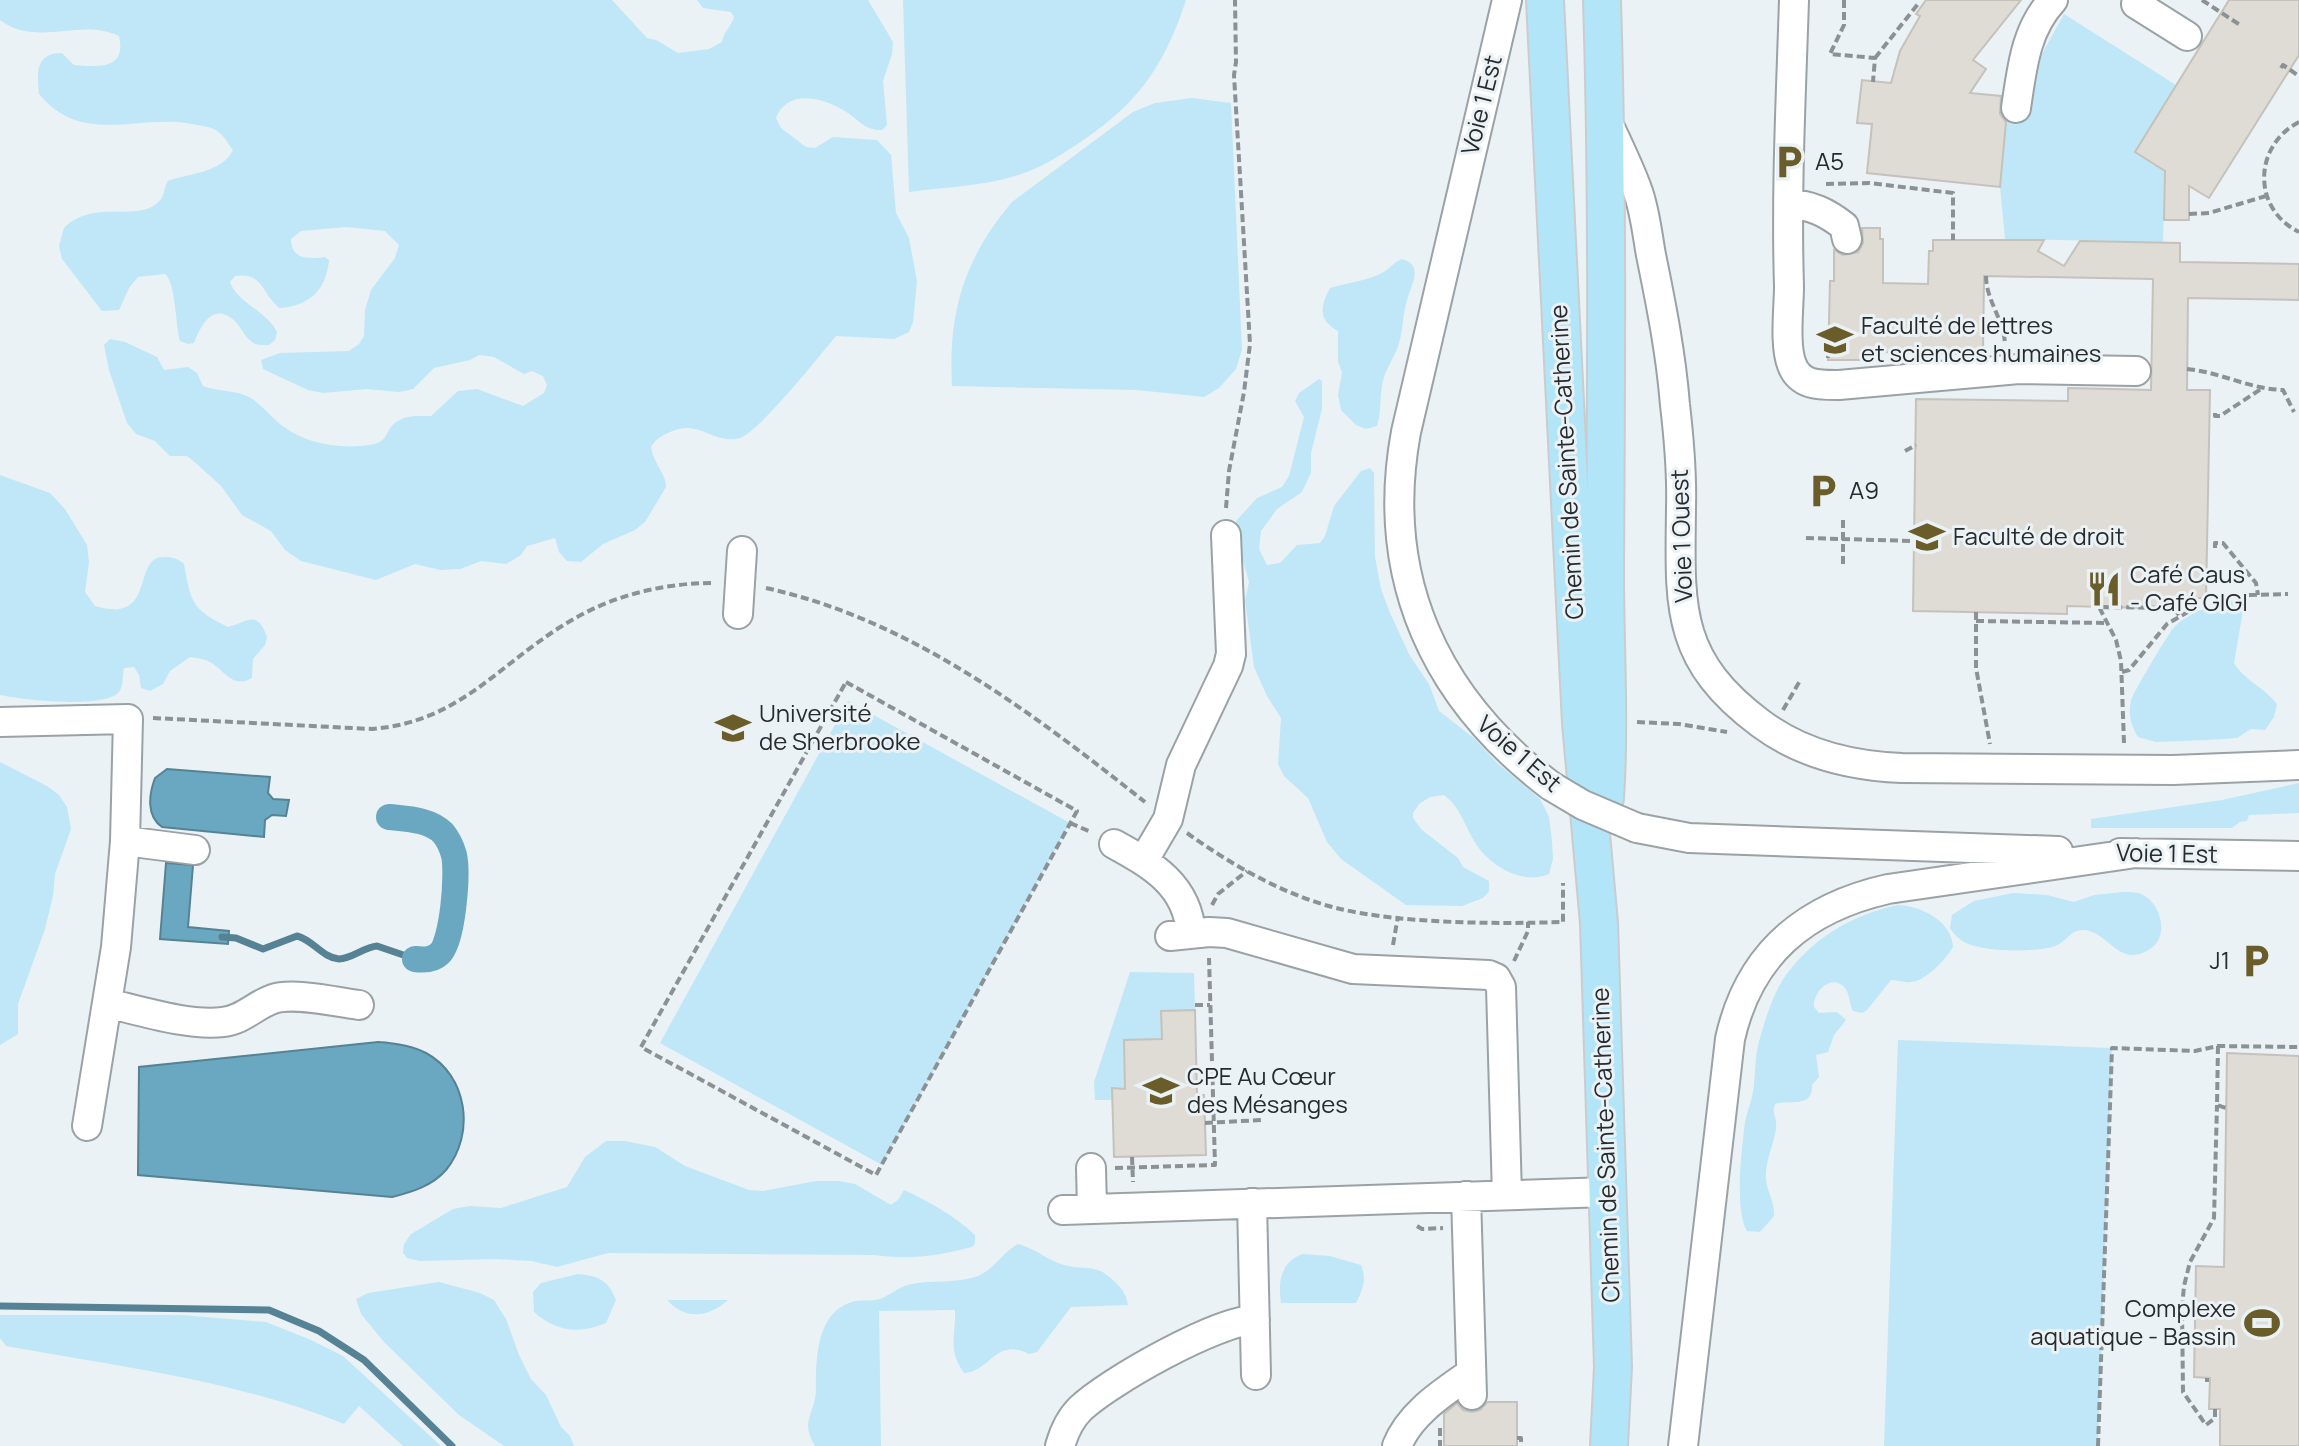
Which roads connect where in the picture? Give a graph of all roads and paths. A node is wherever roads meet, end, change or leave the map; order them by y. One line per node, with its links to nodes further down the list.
1 (1235, 0): 30 (path)
2 (1507, 0): 72 (lane, Voie 1 Est, bridge)
3 (1545, 0): 78 (main road, Chemin de Sainte-Catherine)
4 (1602, 0): 18 (main road, Chemin de Sainte-Catherine)
5 (1794, 0): 22 (lane)
6 (1844, 0): 13 (path)
7 (2053, 0): 17 (lane)
8 (2138, 0): 12 (lane)
9 (2202, 0): 11 (path)
10 (1918, 4): 13 (path)
11 (2240, 25)
12 (2187, 36)
13 (1875, 58): 16 (path)
14 (2281, 68): 15 (path)
15 (2299, 76)
16 (1873, 82)
17 (2016, 108)
18 (1606, 118): 65 (lane, Voie 1 Ouest); 78 (main road, Chemin de Sainte-Catherine)
19 (2299, 122): 21 (path)
20 (1826, 184): 26 (path)
21 (2266, 196): 23 (path); 24 (path)
22 (1789, 204): 25 (lane); 32 (lane)
23 (2189, 214)
24 (2299, 232)
25 (1847, 239)
26 (1953, 240)
27 (1986, 276): 28 (path)
28 (2014, 343)
29 (1239, 360): 30 (path)
30 (1248, 362): 39 (path)
31 (2187, 369): 33 (path)
32 (2136, 371)
33 (2261, 389): 34 (path); 35 (path)
34 (2294, 412)
35 (2215, 413)
36 (1916, 445): 37 (path)
37 (1905, 451)
38 (1843, 517): 41 (path)
39 (1226, 535): 74 (lane)
40 (1806, 538): 41 (path)
41 (1843, 539): 42 (path); 45 (path)
42 (1914, 541)
43 (2215, 548): 49 (path)
44 (742, 551): 46 (lane)
45 (1843, 564)
46 (740, 583): 52 (lane); 59 (path); 66 (path)
47 (2288, 594): 49 (path)
48 (2249, 595): 49 (path)
49 (2258, 595)
50 (2205, 602): 53 (path)
51 (1976, 612): 54 (path)
52 (738, 614)
53 (2179, 615): 55 (path); 56 (path)
54 (1976, 621): 55 (path); 63 (path)
55 (2107, 623): 56 (path)
56 (2122, 672): 64 (path)
57 (1801, 679): 58 (path)
58 (1778, 718)
59 (128, 719): 60 (lane); 69 (lane)
60 (0, 722)
61 (1626, 722): 62 (path)
62 (1732, 733)
63 (1990, 743)
64 (2124, 743)
65 (2299, 765)
66 (1154, 809)
67 (1070, 823): 67 (path)
68 (1179, 827): 75 (path)
69 (125, 841): 71 (lane); 82 (lane)
70 (1114, 844): 74 (lane)
71 (195, 850)
72 (2136, 853): 73 (lane, Voie 1 Est); 113 (lane)
73 (2299, 856)
74 (1144, 860): 79 (lane)
75 (1247, 871): 76 (path); 79 (path)
76 (1398, 916): 77 (path); 80 (path)
77 (1528, 922): 78 (path); 81 (path)
78 (1581, 923): 97 (main road, Chemin de Sainte-Catherine)
79 (1195, 933): 85 (path); 98 (lane)
80 (1393, 950)
81 (1513, 965)
82 (107, 1003): 83 (lane); 93 (lane)
83 (359, 1005)
84 (1195, 1005): 85 (path)
85 (1210, 1005): 91 (path)
86 (2218, 1046): 87 (path); 88 (path); 114 (path)
87 (2299, 1047)
88 (2217, 1105): 89 (path); 106 (path)
89 (2226, 1108)
90 (1262, 1120): 91 (path)
91 (1213, 1122): 92 (path); 95 (path)
92 (1205, 1123)
93 (87, 1126)
94 (1132, 1157): 95 (path)
95 (1133, 1167): 96 (path)
96 (1098, 1168): 101 (lane)
97 (1608, 1192): 98 (lane); 104 (main road, Chemin de Sainte-Catherine)
98 (1507, 1195): 99 (lane)
99 (1466, 1196): 100 (lane); 109 (lane)
100 (1252, 1203): 101 (lane); 103 (lane)
101 (1092, 1209): 102 (lane)
102 (1063, 1210)
103 (1255, 1320): 105 (lane); 108 (lane)
104 (1613, 1367): 111 (main road, Chemin de Sainte-Catherine); 112 (main road, Chemin de Sainte-Catherine)
105 (1256, 1375)
106 (2215, 1409)
107 (1517, 1438): 110 (path)
108 (1060, 1446)
109 (1397, 1446)
110 (1521, 1446)
111 (1609, 1446)
112 (1625, 1446)
113 (1683, 1446)
114 (2098, 1446)

